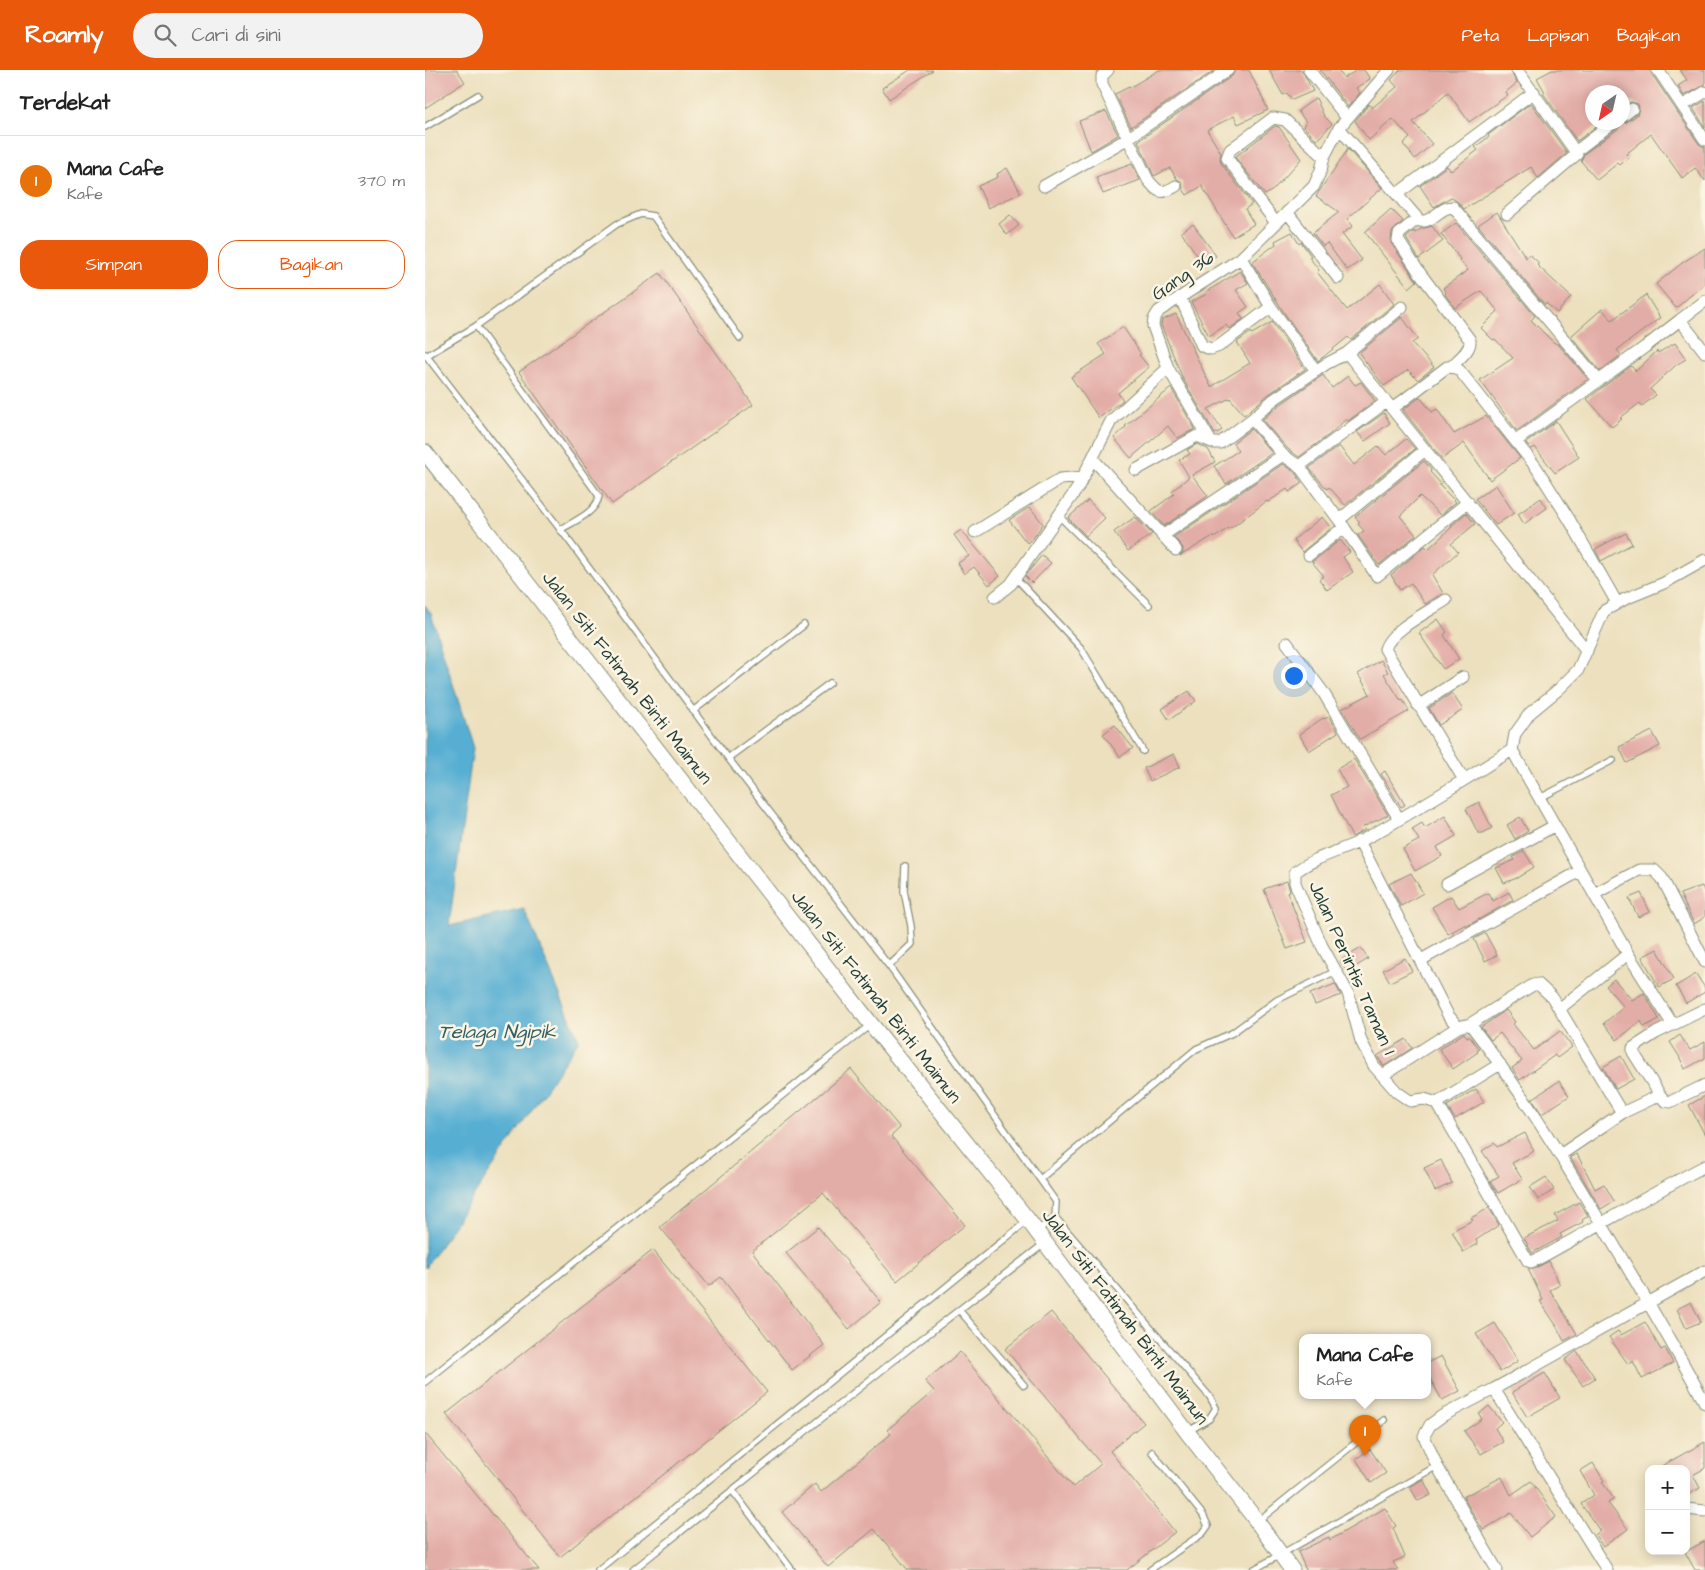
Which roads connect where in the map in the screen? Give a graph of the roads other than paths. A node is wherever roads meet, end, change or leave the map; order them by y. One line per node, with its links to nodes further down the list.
1 (1108, 70): 15 (street)
2 (1228, 70): 15 (street)
3 (1309, 70): 11 (street)
4 (1389, 70): 11 (street, Gang 36)
5 (1517, 70): 7 (street)
6 (1658, 70): 10 (street)
7 (1534, 92): 17 (street); 21 (street)
8 (1705, 92): 10 (street)
9 (478, 95): 12 (lane)
10 (1682, 106): 16 (street)
11 (1347, 118): 13 (street, Gang 36)
12 (425, 127)
13 (1339, 128): 18 (street, Gang 36); 21 (street)
14 (1604, 130): 17 (street)
15 (1127, 139): 19 (street); 20 (street)
16 (1705, 140)
17 (1575, 152): 23 (street)
18 (1324, 157): 22 (street, Gang 36); 25 (street)
19 (1044, 186)
20 (1176, 186)
21 (1397, 194): 24 (street)
22 (1287, 212): 25 (street, Gang 36); 27 (street)
23 (1507, 214)
24 (1417, 219): 38 (street); 41 (street)
25 (1276, 223): 26 (street, Gang 36)
26 (1241, 258): 28 (street, Gang 36); 30 (street)
27 (1338, 278)
28 (1180, 297): 30 (street); 39 (street, Gang 36)
29 (1705, 301): 32 (street)
30 (1271, 307): 40 (street)
31 (1402, 307): 36 (street)
32 (1679, 320): 35 (street); 41 (street)
33 (475, 326): 34 (lane); 37 (lane); 56 (lane)
34 (740, 338)
35 (1705, 352)
36 (1347, 354): 40 (street); 42 (street)
37 (426, 355): 56 (lane)
38 (1451, 367): 42 (street); 45 (street)
39 (1168, 368): 44 (street); 49 (street)
40 (1316, 371): 43 (street)
41 (1599, 381): 45 (street)
42 (1389, 405): 46 (street); 50 (street)
43 (1252, 419): 44 (street); 48 (street)
44 (1210, 440): 51 (street)
45 (1516, 441): 65 (street)
46 (1425, 450): 53 (street); 55 (street)
47 (425, 452): 94 (street, Jalan Siti Fatimah Binti Maimun)
48 (1283, 455): 50 (street); 58 (street)
49 (1093, 459): 52 (street); 58 (street)
50 (1299, 466): 55 (street)
51 (1136, 470)
52 (1084, 477): 54 (street); 57 (street)
53 (1468, 502): 55 (street); 69 (street)
54 (1059, 516): 62 (street); 66 (lane)
55 (1342, 524): 60 (street)
56 (560, 530): 73 (lane)
57 (975, 532)
58 (1161, 536): 59 (street)
59 (1176, 550)
60 (1309, 555)
61 (1705, 560): 65 (street)
62 (1015, 578): 63 (street); 75 (lane)
63 (995, 597)
64 (1446, 600): 72 (street)
65 (1617, 604): 69 (street)
66 (1149, 605)
67 (804, 625): 73 (lane)
68 (1287, 643): 80 (street)
69 (1587, 651): 74 (street)
70 (1463, 677): 72 (street)
71 (830, 683): 76 (lane)
72 (1419, 706): 78 (street)
73 (693, 711): 76 (lane)
74 (1512, 750): 78 (street); 79 (street)
75 (1143, 751)
76 (728, 758): 90 (lane)
77 (1613, 760): 79 (lane)
78 (1464, 780): 80 (street)
79 (1540, 798): 81 (street)
80 (1399, 819): 82 (street)
81 (1554, 826): 84 (street); 85 (street)
82 (1359, 841): 88 (street); 91 (street, Jalan Perintis Taman 1)
83 (905, 866): 90 (lane)
84 (1580, 870): 86 (street); 88 (street)
85 (1447, 884)
86 (1595, 894): 87 (street); 89 (street)
87 (1628, 954): 92 (street); 96 (street)
88 (1421, 960): 97 (street)
89 (1705, 962)
90 (889, 966): 106 (lane)
91 (1336, 972): 99 (street, Jalan Perintis Taman 1); 106 (lane)
92 (1559, 1009): 95 (street); 103 (street)
93 (1705, 1009): 96 (street)
94 (871, 1024): 109 (street, Jalan Siti Fatimah Binti Maimun); 114 (lane)
95 (1471, 1024): 97 (street); 98 (street)
96 (1673, 1025): 101 (street)
97 (1458, 1027): 99 (street)
98 (1500, 1064): 102 (street); 104 (street)
99 (1383, 1075): 102 (street, Jalan Perintis Taman 1)
100 (1705, 1085): 101 (street)
101 (1659, 1096): 103 (street)
102 (1437, 1104): 108 (street)
103 (1622, 1113): 104 (street)
104 (1560, 1155): 108 (street)
105 (1705, 1166): 108 (street)
106 (1040, 1179): 107 (lane)
107 (1055, 1217): 109 (lane); 120 (lane)
108 (1602, 1224): 111 (street)
109 (1036, 1232): 112 (lane); 120 (street, Jalan Siti Fatimah Binti Maimun); 128 (lane)
110 (1705, 1271): 111 (street)
111 (1649, 1304): 115 (street); 117 (street)
112 (959, 1310): 116 (lane); 123 (lane)
113 (1705, 1377): 115 (street)
114 (425, 1382)
115 (1695, 1384): 118 (street)
116 (1024, 1385)
117 (1494, 1389): 122 (street); 135 (street)
118 (1705, 1403)
119 (1384, 1420): 126 (lane)
120 (1187, 1432): 126 (street, Jalan Siti Fatimah Binti Maimun)
121 (1152, 1452): 131 (lane)
122 (1437, 1466): 127 (lane); 134 (street)
123 (732, 1490): 129 (lane); 130 (lane)
124 (1690, 1509): 125 (street)
125 (1705, 1510)
126 (1257, 1522): 127 (street, Jalan Siti Fatimah Binti Maimun)
127 (1281, 1555): 132 (lane); 133 (street, Jalan Siti Fatimah Binti Maimun)
128 (598, 1570)
129 (633, 1570)
130 (792, 1570)
131 (1150, 1570)
132 (1253, 1570)
133 (1292, 1570)
134 (1497, 1570)
135 (1607, 1570)

